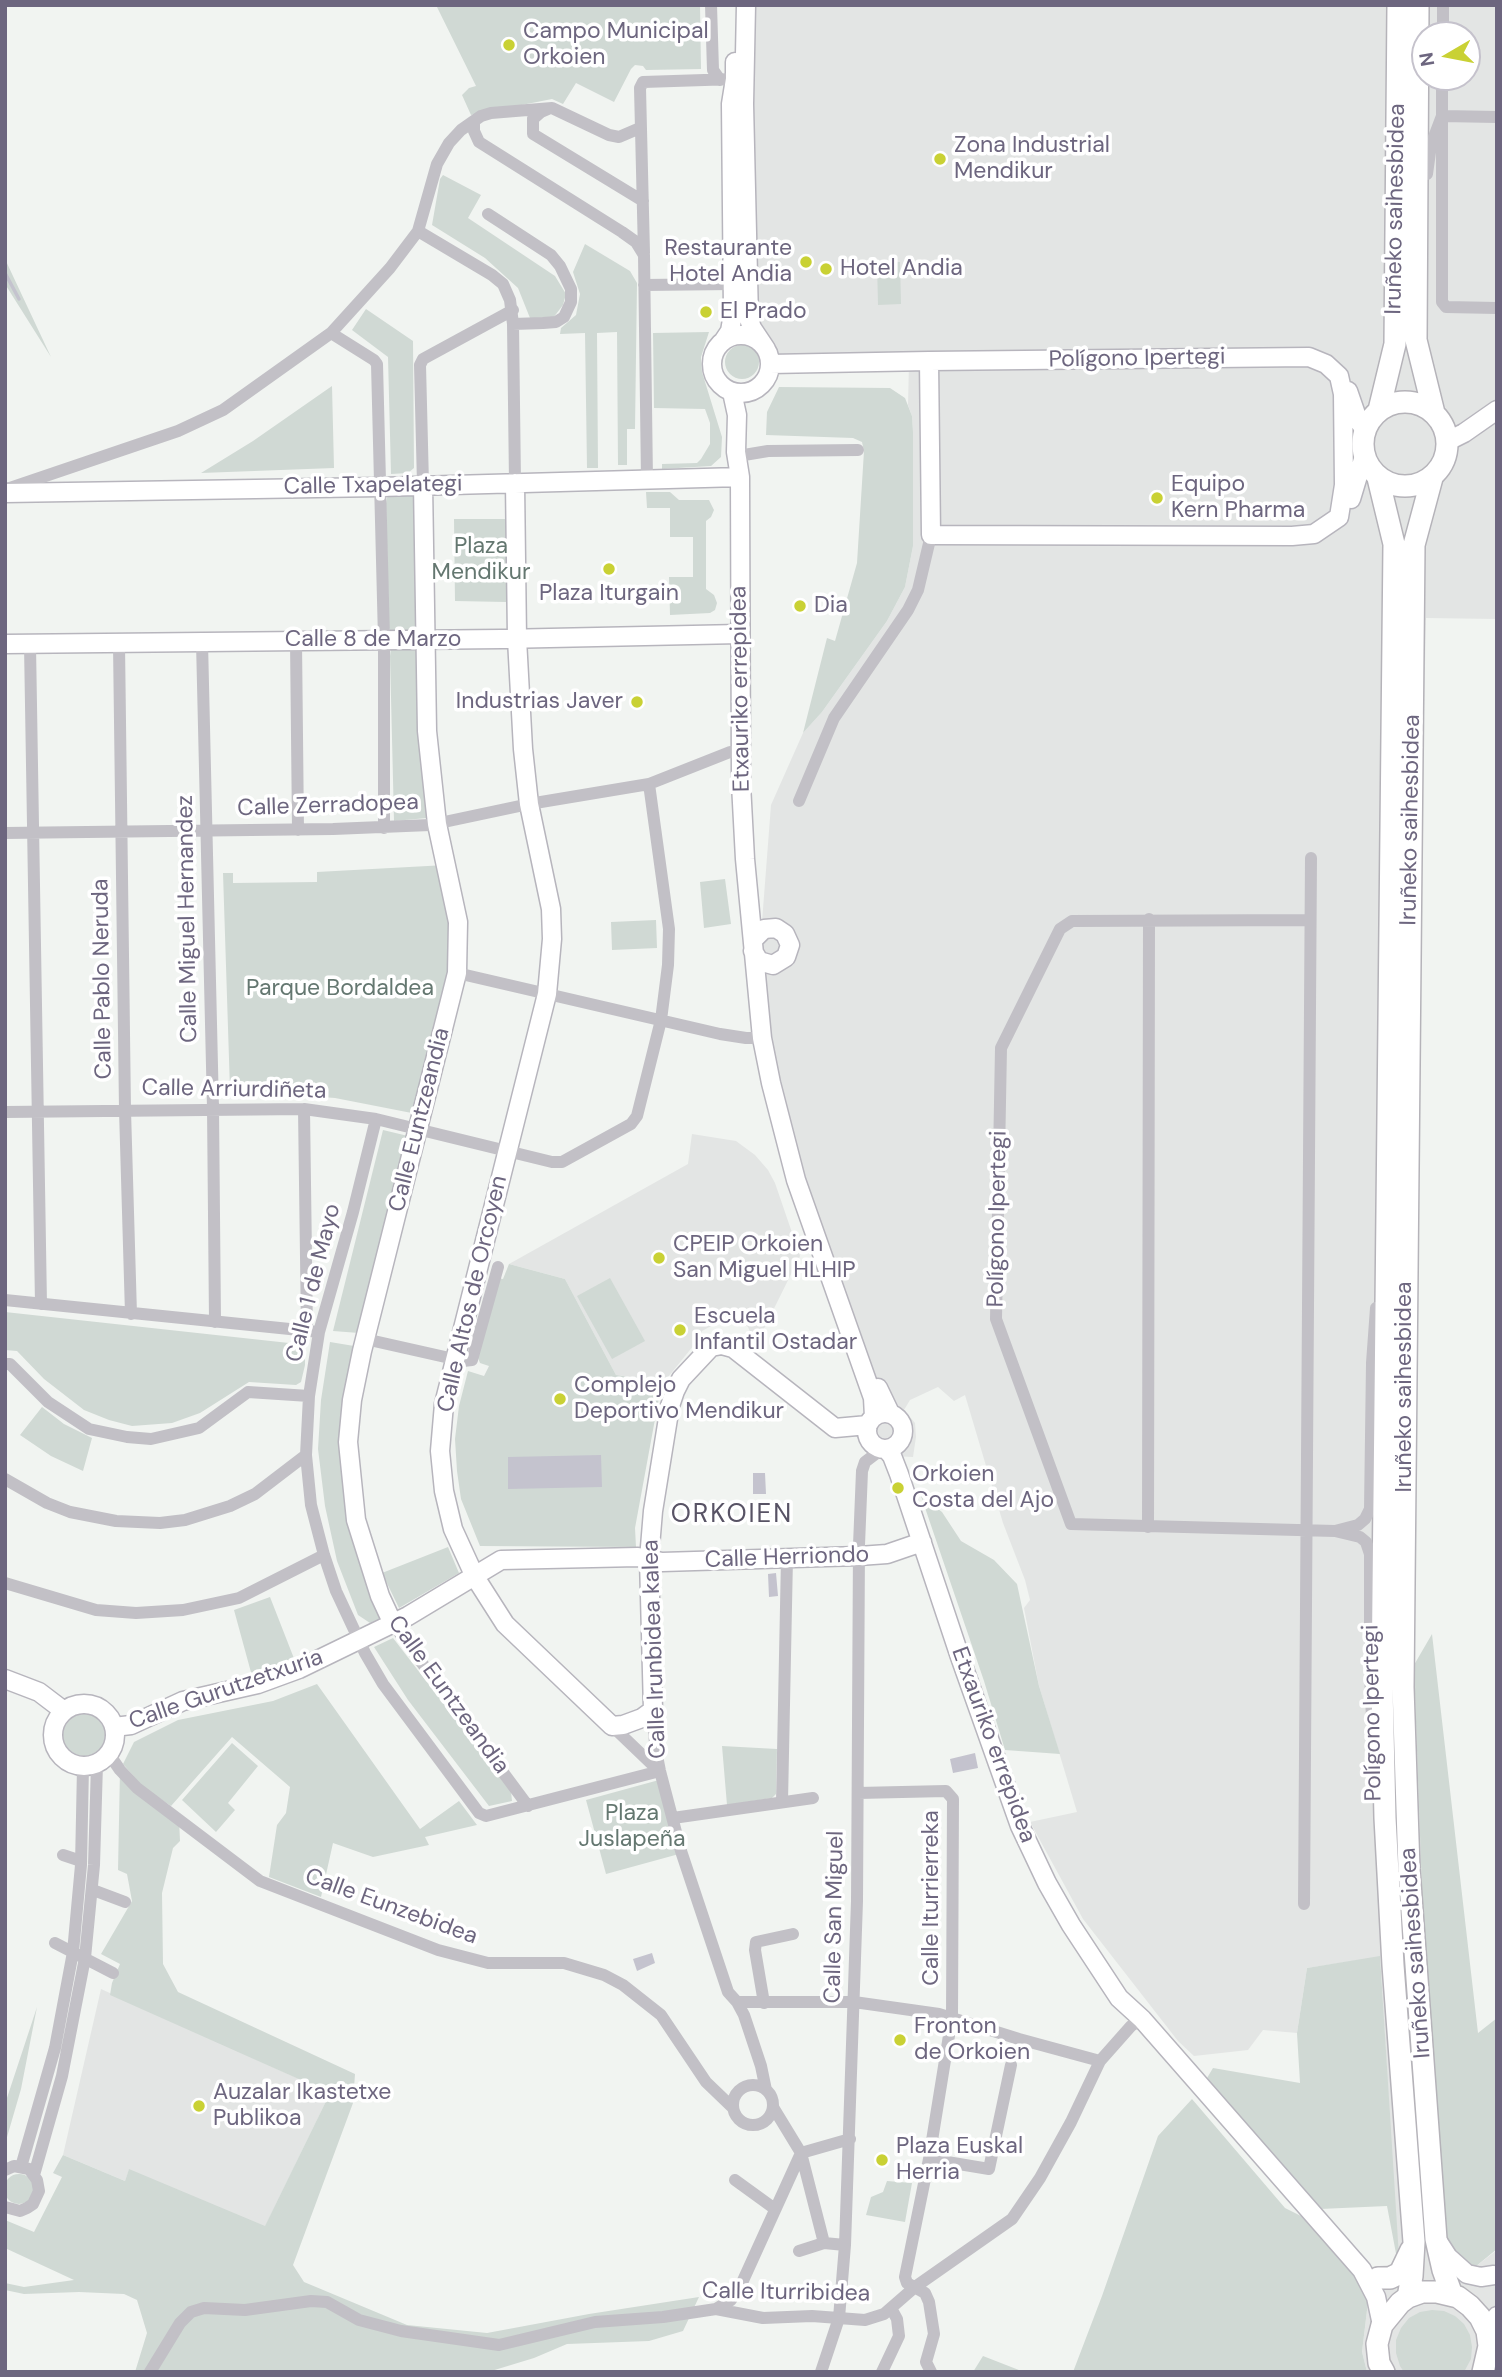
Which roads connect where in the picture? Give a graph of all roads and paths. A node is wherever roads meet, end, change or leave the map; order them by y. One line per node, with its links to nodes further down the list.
1 (711, 5): 6 (street)
2 (734, 5): 6 (street)
3 (746, 5): 8 (street)
4 (1398, 5): 31 (highway, Iruñeko saihesbidea)
5 (1418, 5): 18 (highway, Iruñeko saihesbidea)
6 (728, 79): 8 (street); 13 (street); 19 (street)
7 (1442, 91): 10 (street, Iruñeko saihesbidea)
8 (744, 104): 26 (street)
9 (552, 108): 12 (street); 13 (street); 14 (street)
10 (1442, 116): 11 (street); 18 (street, Iruñeko saihesbidea); 21 (street)
11 (1497, 117)
12 (474, 121): 16 (street); 17 (street)
13 (640, 128): 14 (street)
14 (643, 201): 17 (street)
15 (488, 214): 23 (street)
16 (418, 231): 22 (street, Calle Altos de Orcoyen); 24 (street)
17 (644, 255): 20 (street)
18 (1416, 258): 33 (highway, Iruñeko saihesbidea)
19 (733, 284): 20 (street); 25 (street)
20 (644, 285): 42 (street)
21 (1497, 307)
22 (513, 310): 23 (street, Calle Altos de Orcoyen); 44 (street, Calle Euntzeandia)
23 (513, 324): 43 (street, Calle Altos de Orcoyen)
24 (331, 333): 45 (street); 46 (street)
25 (724, 340): 26 (street); 30 (street)
26 (768, 356): 27 (street, Polígono Ipertegi); 29 (street)
27 (929, 361): 28 (street, Polígono Ipertegi); 48 (street)
28 (1339, 376): 34 (street); 47 (street)
29 (758, 388): 30 (street); 37 (street, Etxauriko errepidea)
30 (732, 392): 39 (street, Etxauriko errepidea)
31 (1379, 410): 33 (highway); 34 (highway)
32 (1497, 410): 35 (street)
33 (1434, 413): 35 (highway)
34 (1365, 430): 38 (highway)
35 (1448, 440): 41 (highway)
36 (858, 450): 37 (street)
37 (744, 455): 39 (street, Etxauriko errepidea)
38 (1364, 456): 40 (highway); 47 (street)
39 (740, 477): 42 (street, Calle Txapelategi); 49 (street, Etxauriko errepidea)
40 (1378, 478): 41 (highway); 88 (highway, Iruñeko saihesbidea)
41 (1432, 478): 156 (highway, Iruñeko saihesbidea)
42 (646, 480): 43 (street, Calle Txapelategi)
43 (515, 483): 44 (street, Calle Txapelategi); 51 (street, Calle Altos de Orcoyen)
44 (423, 484): 45 (street, Calle Txapelategi); 52 (street, Calle Euntzeandia)
45 (380, 487): 46 (street, Calle Txapelategi); 50 (street)
46 (5, 491)
47 (1339, 517): 48 (street)
48 (931, 535): 60 (street)
49 (740, 634): 51 (street, Calle 8 de Marzo); 58 (street, Etxauriko errepidea)
50 (384, 639): 52 (street, Calle 8 de Marzo); 53 (street, Calle 8 de Marzo); 63 (street)
51 (517, 639): 52 (street, Calle 8 de Marzo); 61 (street, Calle Altos de Orcoyen)
52 (424, 640): 62 (street, Calle Euntzeandia)
53 (296, 641): 54 (street, Calle 8 de Marzo); 65 (street)
54 (202, 642): 56 (street, Calle 8 de Marzo); 64 (street, Calle Miguel Hernandez)
55 (5, 644): 57 (street, Calle 8 de Marzo)
56 (119, 644): 57 (street, Calle 8 de Marzo); 66 (street, Calle Pablo Neruda)
57 (30, 645): 67 (street)
58 (741, 752): 59 (street); 70 (street, Etxauriko errepidea)
59 (649, 784): 61 (street, Calle Zerradopea); 78 (street, Calle Arriurdiñeta)
60 (799, 801)
61 (528, 804): 62 (street, Calle Zerradopea); 77 (street, Calle Altos de Orcoyen)
62 (437, 824): 63 (street, Calle Zerradopea); 76 (street, Calle Euntzeandia)
63 (384, 828): 65 (street, Calle Zerradopea)
64 (208, 830): 65 (street, Calle Zerradopea); 66 (street, Calle Zerradopea); 80 (street, Calle Miguel Hernandez)
65 (298, 830)
66 (122, 831): 67 (street, Calle Zerradopea); 82 (street, Calle Pablo Neruda)
67 (33, 832): 68 (street, Calle Zerradopea); 83 (street)
68 (5, 833)
69 (1311, 858): 72 (street)
70 (750, 902): 73 (street); 74 (street, Etxauriko errepidea)
71 (1149, 919): 72 (street, Polígono Ipertegi); 103 (street); 103 (street, Polígono Ipertegi)
72 (1310, 920): 104 (street)
73 (770, 928): 74 (street); 75 (street)
74 (753, 946): 75 (street); 79 (street, Etxauriko errepidea)
75 (769, 965): 99 (street)
76 (457, 973): 77 (street); 86 (street, Calle Euntzeandia)
77 (547, 994): 78 (street); 87 (street, Calle Altos de Orcoyen)
78 (661, 1020): 79 (street); 87 (street, Calle Arriurdiñeta)
79 (762, 1038): 99 (street, Etxauriko errepidea)
80 (213, 1108): 81 (street, Calle Arriurdiñeta); 82 (street, Calle Arriurdiñeta); 93 (street, Calle Miguel Hernandez)
81 (304, 1109): 85 (street, Calle Arriurdiñeta); 94 (street)
82 (125, 1110): 83 (street, Calle Arriurdiñeta); 92 (street, Calle Pablo Neruda)
83 (38, 1111): 84 (street, Calle Arriurdiñeta); 91 (street)
84 (5, 1112)
85 (376, 1119): 86 (street, Calle Arriurdiñeta); 94 (street, Calle 1 de Mayo)
86 (417, 1130): 87 (street, Calle Arriurdiñeta); 95 (street, Calle Euntzeandia)
87 (507, 1151): 96 (street, Calle Altos de Orcoyen)
88 (1388, 1151): 105 (street, Polígono Ipertegi); 132 (highway, Iruñeko saihesbidea)
89 (498, 1267): 96 (street)
90 (5, 1300): 91 (street)
91 (41, 1304): 92 (street)
92 (131, 1314): 93 (street)
93 (215, 1322): 94 (street)
94 (313, 1331): 98 (street, Calle 1 de Mayo)
95 (365, 1339): 96 (street); 113 (street, Calle Euntzeandia)
96 (455, 1360): 111 (street, Calle Altos de Orcoyen)
97 (5, 1364): 98 (street)
98 (309, 1396): 101 (street, Calle 1 de Mayo)
99 (877, 1418): 100 (street); 100 (street); 110 (street, Calle Irunbidea kalea)
100 (890, 1447): 106 (street, Etxauriko errepidea); 108 (street, Calle San Miguel); 141 (street, Etxauriko errepidea)
101 (306, 1455): 102 (street); 107 (street, Calle 1 de Mayo)
102 (5, 1479)
103 (1148, 1527): 104 (street, Polígono Ipertegi)
104 (1305, 1531): 105 (street, Polígono Ipertegi); 131 (street)
105 (1335, 1531): 132 (street, Polígono Ipertegi)
106 (922, 1542): 108 (street, Calle Herriondo); 141 (street, Etxauriko errepidea)
107 (324, 1555): 112 (street); 114 (street, Calle 1 de Mayo)
108 (859, 1556): 109 (street, Calle Herriondo); 122 (street, Calle San Miguel)
109 (787, 1558): 110 (street, Calle Herriondo); 124 (street)
110 (649, 1559): 111 (street, Calle Gurutzetxuria); 116 (street, Calle Irunbidea kalea)
111 (475, 1577): 113 (street, Calle Gurutzetxuria); 118 (street, Calle Altos de Orcoyen)
112 (5, 1583)
113 (393, 1624): 114 (street, Calle Gurutzetxuria); 125 (street, Calle Euntzeandia)
114 (359, 1641): 119 (street, Calle Gurutzetxuria); 125 (street, Calle 1 de Mayo)
115 (5, 1679): 117 (street)
116 (653, 1710): 118 (street); 121 (street, Calle Irunbidea kalea)
117 (64, 1711): 119 (street); 120 (street)
118 (612, 1726): 121 (street, Calle Altos de Orcoyen)
119 (114, 1727): 120 (street)
120 (96, 1761): 128 (street); 129 (street); 145 (street, Calle Eunzebidea)
121 (660, 1771): 125 (street, Calle 1 de Mayo); 126 (street, Calle Irunbidea kalea)
122 (858, 1793): 138 (street, Calle San Miguel); 140 (street, Calle Iturrierreka)
123 (813, 1798): 124 (street)
124 (782, 1802): 126 (street)
125 (528, 1805)
126 (673, 1818): 137 (street, Calle Irunbidea kalea)
127 (63, 1855): 128 (street)
128 (81, 1861): 135 (street)
129 (93, 1890): 130 (street); 135 (street)
130 (125, 1902)
131 (1304, 1904)
132 (1391, 1918): 157 (highway, Iruñeko saihesbidea)
133 (793, 1934): 139 (street)
134 (55, 1943): 135 (street)
135 (79, 1955): 136 (street); 150 (street); 152 (street)
136 (113, 1973)
137 (737, 2001): 139 (street); 144 (street, Calle Irunbidea kalea)
138 (854, 2002): 139 (street); 140 (street); 147 (street, Calle San Miguel)
139 (764, 2003)
140 (952, 2017): 142 (street); 149 (street, Calle Iturrierreka)
141 (1143, 2019): 142 (street, Calle Iturribidea); 162 (street, Etxauriko errepidea)
142 (1100, 2061): 163 (street, Calle Iturribidea)
143 (1011, 2065): 149 (street)
144 (766, 2090): 145 (street); 146 (street)
145 (732, 2107): 146 (street)
146 (773, 2107): 148 (street)
147 (850, 2139): 148 (street); 159 (street, Calle San Miguel)
148 (801, 2153): 155 (street); 158 (street)
149 (929, 2160): 163 (street, Calle Iturrierreka)
150 (21, 2166): 151 (street); 152 (street)
151 (5, 2170)
152 (34, 2175): 154 (street)
153 (735, 2180): 155 (street)
154 (5, 2207)
155 (775, 2209): 167 (street)
156 (1436, 2239): 161 (street); 164 (highway, Iruñeko saihesbidea)
157 (1414, 2242): 162 (highway, Iruñeko saihesbidea); 165 (highway, Iruñeko saihesbidea)
158 (824, 2243): 159 (street); 160 (street)
159 (845, 2245): 168 (street, Calle San Miguel)
160 (799, 2251)
161 (1495, 2273): 164 (street)
162 (1370, 2274): 165 (street, Etxauriko errepidea); 170 (street, Etxauriko errepidea)
163 (915, 2287): 166 (street, Calle Iturribidea); 174 (street, Calle Iturrierreka)
164 (1455, 2296): 165 (highway); 169 (highway)
165 (1408, 2297): 170 (highway)
166 (891, 2308): 168 (street, Calle Iturribidea); 173 (street)
167 (716, 2309): 168 (street, Calle Iturribidea); 172 (street, Calle Iturribidea)
168 (839, 2318): 171 (street, Calle San Miguel)
169 (1492, 2323): 176 (highway)
170 (1382, 2325): 175 (highway)
171 (822, 2371)
172 (150, 2372)
173 (882, 2372)
174 (930, 2372)
175 (1384, 2372)
176 (1483, 2372)

